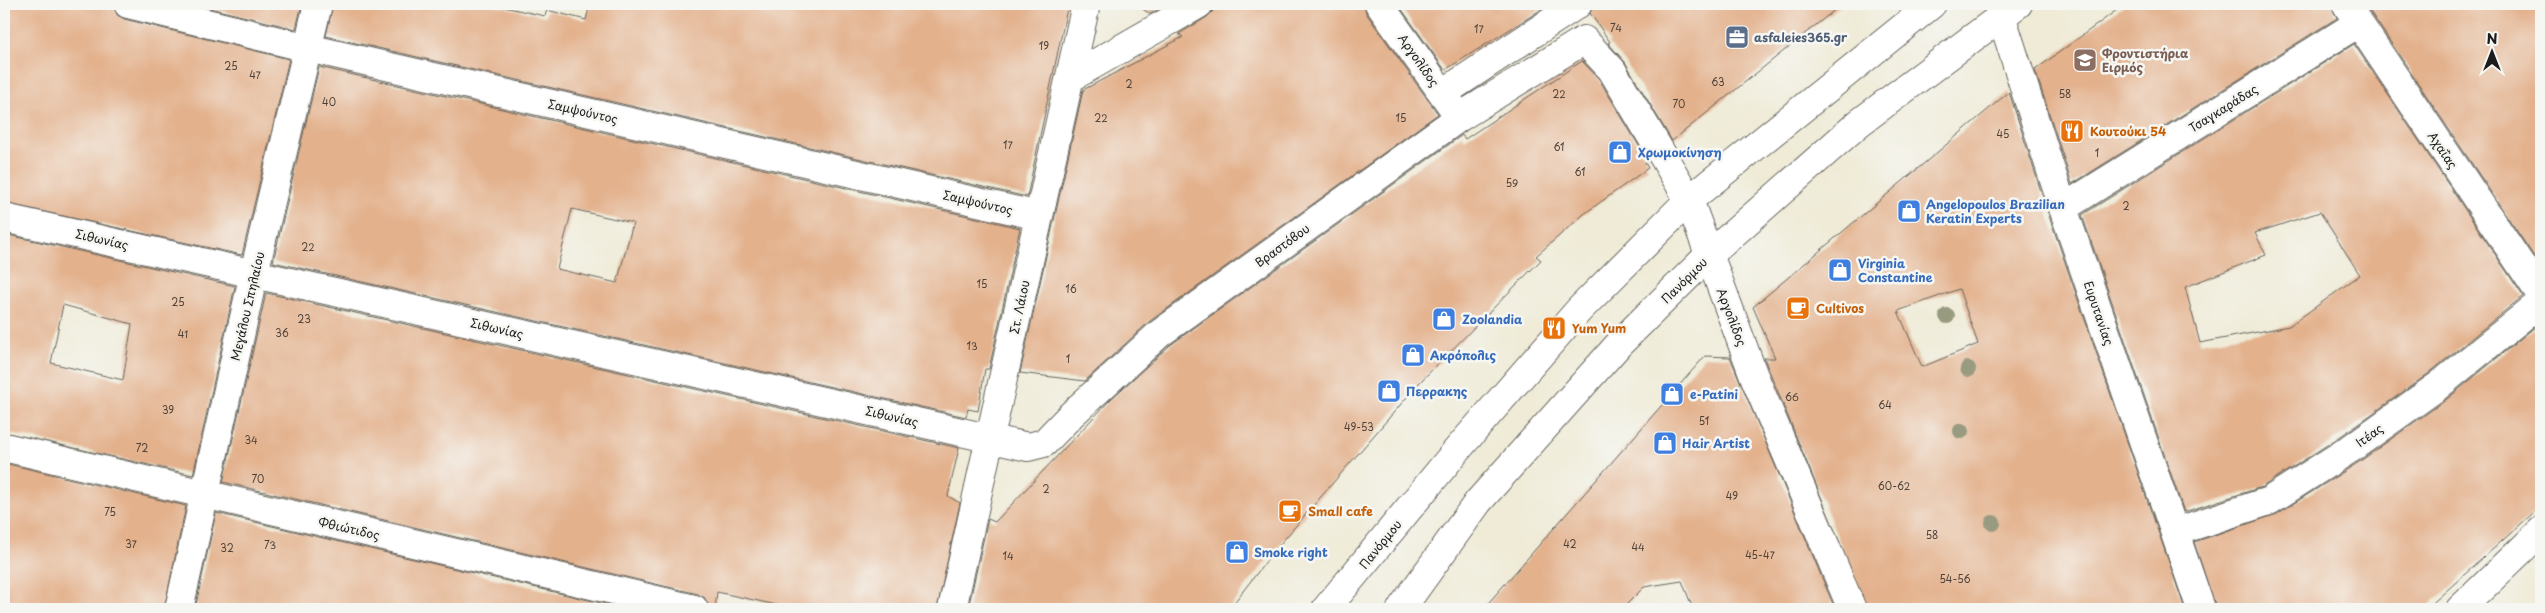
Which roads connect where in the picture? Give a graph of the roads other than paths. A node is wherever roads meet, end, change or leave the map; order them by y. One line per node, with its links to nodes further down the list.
1 (128, 4): 11 (street, Σαμψούντος)
2 (318, 4): 11 (street, Μεγάλου Σπηλαίου)
3 (1086, 4): 12 (street, Στ. Λάιου)
4 (1199, 4): 12 (street)
5 (1379, 4): 13 (street, Αργολίδος)
6 (1578, 4): 13 (street)
7 (1932, 4): 15 (street, Πανόρμου)
8 (2009, 10): 16 (street, Ευρυτανίας); 19 (street, Πανόρμου)
9 (2351, 14): 16 (street, Τσαγκαράδας); 21 (street, Αχαΐας)
10 (1584, 40): 14 (street, Βραστόβου); 15 (street, Αργολίδος)
11 (308, 48): 17 (street, Σαμψούντος); 20 (street, Μεγάλου Σπηλαίου)
12 (1070, 78): 17 (street, Στ. Λάιου)
13 (1443, 93): 14 (street, Αργολίδος)
14 (1460, 117): 23 (street, Βραστόβου)
15 (1689, 200): 19 (street, Αργολίδος); 31 (street, Πανόρμου)
16 (2063, 208): 27 (street, Ευρυτανίας)
17 (1039, 216): 23 (street, Στ. Λάιου)
18 (4, 218): 20 (street, Σιθωνίας)
19 (1708, 255): 32 (street, Πανόρμου); 33 (street, Αργολίδος)
20 (254, 274): 23 (street, Σιθωνίας); 25 (street, Μεγάλου Σπηλαίου)
21 (2541, 295)
22 (2541, 302): 27 (street, Ιτέας)
23 (990, 438): 30 (street, Στ. Λάιου)
24 (4, 446): 25 (street, Φθιώτιδος)
25 (205, 494): 28 (street, Μεγάλου Σπηλαίου); 29 (street, Φθιώτιδος)
26 (2541, 531): 35 (street)
27 (2176, 532): 34 (street, Ευρυτανίας)
28 (179, 609)
29 (694, 609)
30 (952, 609)
31 (1326, 609)
32 (1401, 609)
33 (1852, 609)
34 (2201, 609)
35 (2460, 609)

